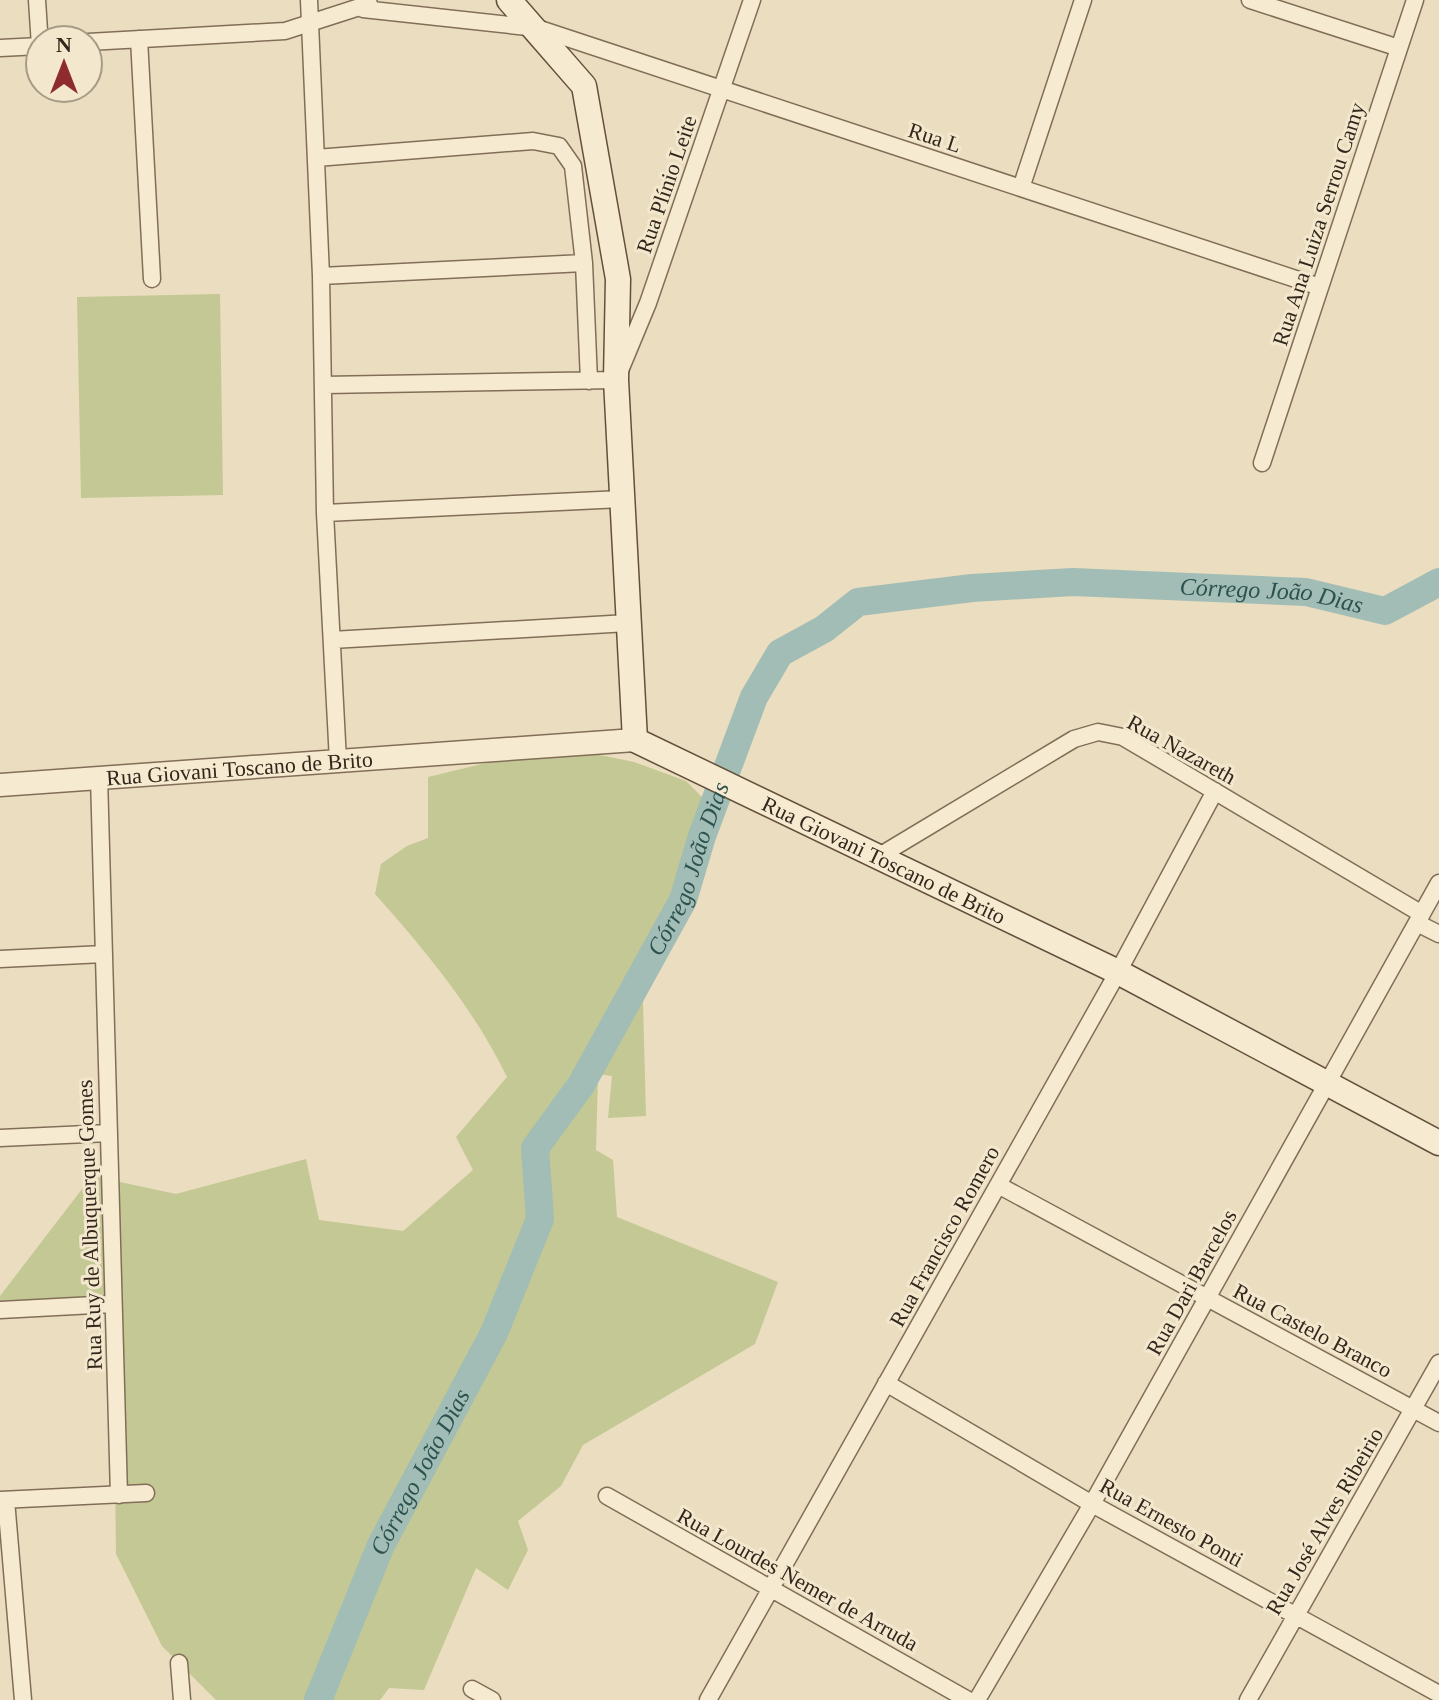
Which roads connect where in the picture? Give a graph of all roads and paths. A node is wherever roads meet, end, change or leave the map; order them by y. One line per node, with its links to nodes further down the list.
1 (37, 0): 9 (street)
2 (309, 0): 10 (street)
3 (509, 0): 11 (main road)
4 (752, 0): 17 (street, Rua Plínio Leite)
5 (1083, 0): 19 (street)
6 (1250, 0): 16 (street)
7 (1415, 0): 16 (street, Rua Ana Luiza Serrou Camy)
8 (369, 5): 10 (street); 11 (street, Rua L)
9 (39, 24)
10 (310, 25): 12 (street); 18 (street)
11 (537, 28): 17 (street, Rua L); 24 (main road)
12 (139, 39): 13 (street); 22 (street)
13 (104, 41)
14 (24, 47): 15 (street)
15 (0, 48)
16 (1399, 48): 23 (street, Rua Ana Luiza Serrou Camy)
17 (722, 89): 19 (street, Rua L); 24 (street, Rua Plínio Leite)
18 (316, 158): 20 (street); 21 (street)
19 (1021, 188): 23 (street, Rua L)
20 (584, 263): 21 (street); 25 (street)
21 (321, 276): 26 (street)
22 (152, 279)
23 (1320, 287): 27 (street, Rua Ana Luiza Serrou Camy)
24 (616, 380): 25 (street); 28 (main road)
25 (589, 381): 26 (street)
26 (324, 385): 29 (street)
27 (1262, 463)
28 (622, 499): 29 (street); 30 (main road)
29 (325, 513): 31 (street)
30 (628, 623): 31 (street); 32 (main road)
31 (332, 640): 33 (street)
32 (635, 740): 33 (street, Rua Giovani Toscano de Brito); 37 (main road, Rua Giovani Toscano de Brito)
33 (338, 761): 34 (street, Rua Giovani Toscano de Brito)
34 (99, 777): 35 (street, Rua Giovani Toscano de Brito); 41 (street, Rua Ruy de Albuquerque Gomes)
35 (0, 785)
36 (1215, 791): 37 (street, Rua Nazareth); 39 (street, Rua Nazareth); 43 (street, Rua Francisco Romero)
37 (876, 858): 43 (main road, Rua Giovani Toscano de Brito)
38 (1439, 883): 39 (street, Rua Dari Barcelos)
39 (1420, 918): 40 (street, Rua Nazareth); 44 (street, Rua Dari Barcelos)
40 (1439, 934)
41 (104, 954): 42 (street); 45 (street, Rua Ruy de Albuquerque Gomes)
42 (0, 959)
43 (1118, 972): 44 (main road, Rua Giovani Toscano de Brito); 48 (street, Rua Francisco Romero)
44 (1328, 1083): 47 (main road, Rua Giovani Toscano de Brito); 49 (street, Rua Dari Barcelos)
45 (109, 1133): 46 (street); 50 (street, Rua Ruy de Albuquerque Gomes)
46 (0, 1138)
47 (1439, 1143)
48 (998, 1185): 49 (street, Rua Castelo Branco); 53 (street, Rua Francisco Romero)
49 (1208, 1298): 54 (street, Rua Castelo Branco); 60 (street, Rua Dari Barcelos)
50 (113, 1304): 51 (street); 57 (street, Rua Ruy de Albuquerque Gomes)
51 (0, 1310)
52 (1439, 1363): 54 (street, Rua José Alves Ribeirio)
53 (886, 1383): 60 (street, Rua Ernesto Ponti); 61 (street, Rua Francisco Romero)
54 (1413, 1408): 55 (street, Rua Castelo Branco); 62 (street, Rua José Alves Ribeirio)
55 (1439, 1423)
56 (146, 1493): 57 (street)
57 (119, 1495): 59 (street)
58 (607, 1496): 61 (street, Rua Lourdes Nemer de Arruda)
59 (3, 1500): 66 (street)
60 (1092, 1504): 62 (street, Rua Ernesto Ponti); 71 (street, Rua Dari Barcelos)
61 (771, 1588): 69 (street, Rua Francisco Romero); 70 (street, Rua Lourdes Nemer de Arruda)
62 (1296, 1615): 65 (street, Rua Ernesto Ponti); 72 (street, Rua José Alves Ribeirio)
63 (179, 1663): 67 (street)
64 (472, 1689): 68 (street)
65 (1439, 1694)
66 (23, 1700)
67 (182, 1700)
68 (492, 1700)
69 (708, 1700)
70 (968, 1700)
71 (977, 1700)
72 (1248, 1700)

